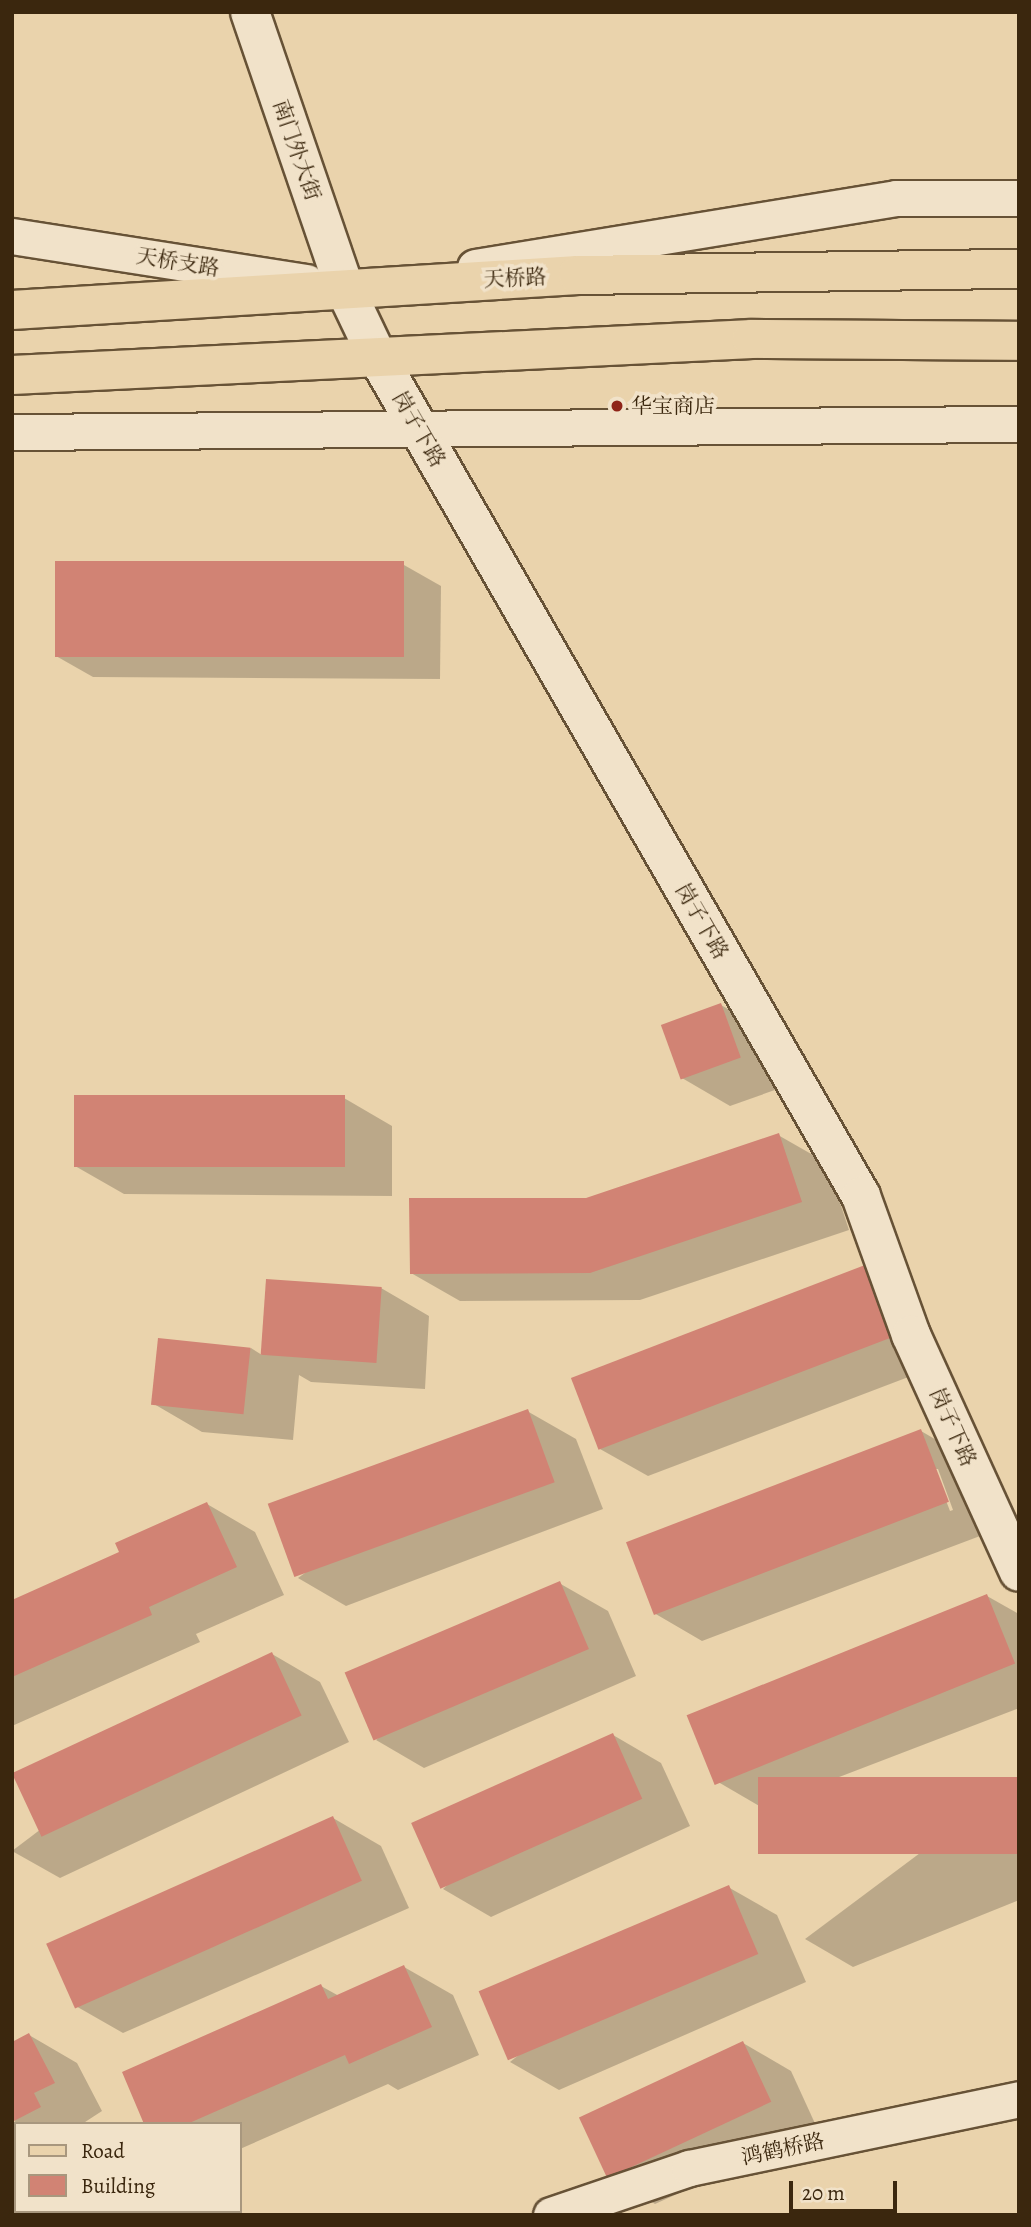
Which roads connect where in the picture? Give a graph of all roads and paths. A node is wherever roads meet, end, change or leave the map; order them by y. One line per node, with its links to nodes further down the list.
1 (250, 12): 5 (street, 南门外大街)
2 (1019, 198): 5 (street, 天桥支路)
3 (12, 236): 5 (street, 天桥支路)
4 (1019, 269): 5 (main road, 天桥路)
5 (345, 289): 6 (main road, 天桥路); 8 (street, 岗子下路)
6 (12, 310)
7 (1019, 341): 8 (main road)
8 (377, 356): 9 (main road); 11 (street, 岗子下路)
9 (12, 375)
10 (1019, 424): 11 (street)
11 (418, 427): 12 (street); 13 (street, 岗子下路)
12 (12, 432)
13 (1019, 1572)
14 (1019, 2099): 15 (street, 鸿鹤桥路)
15 (551, 2215)

